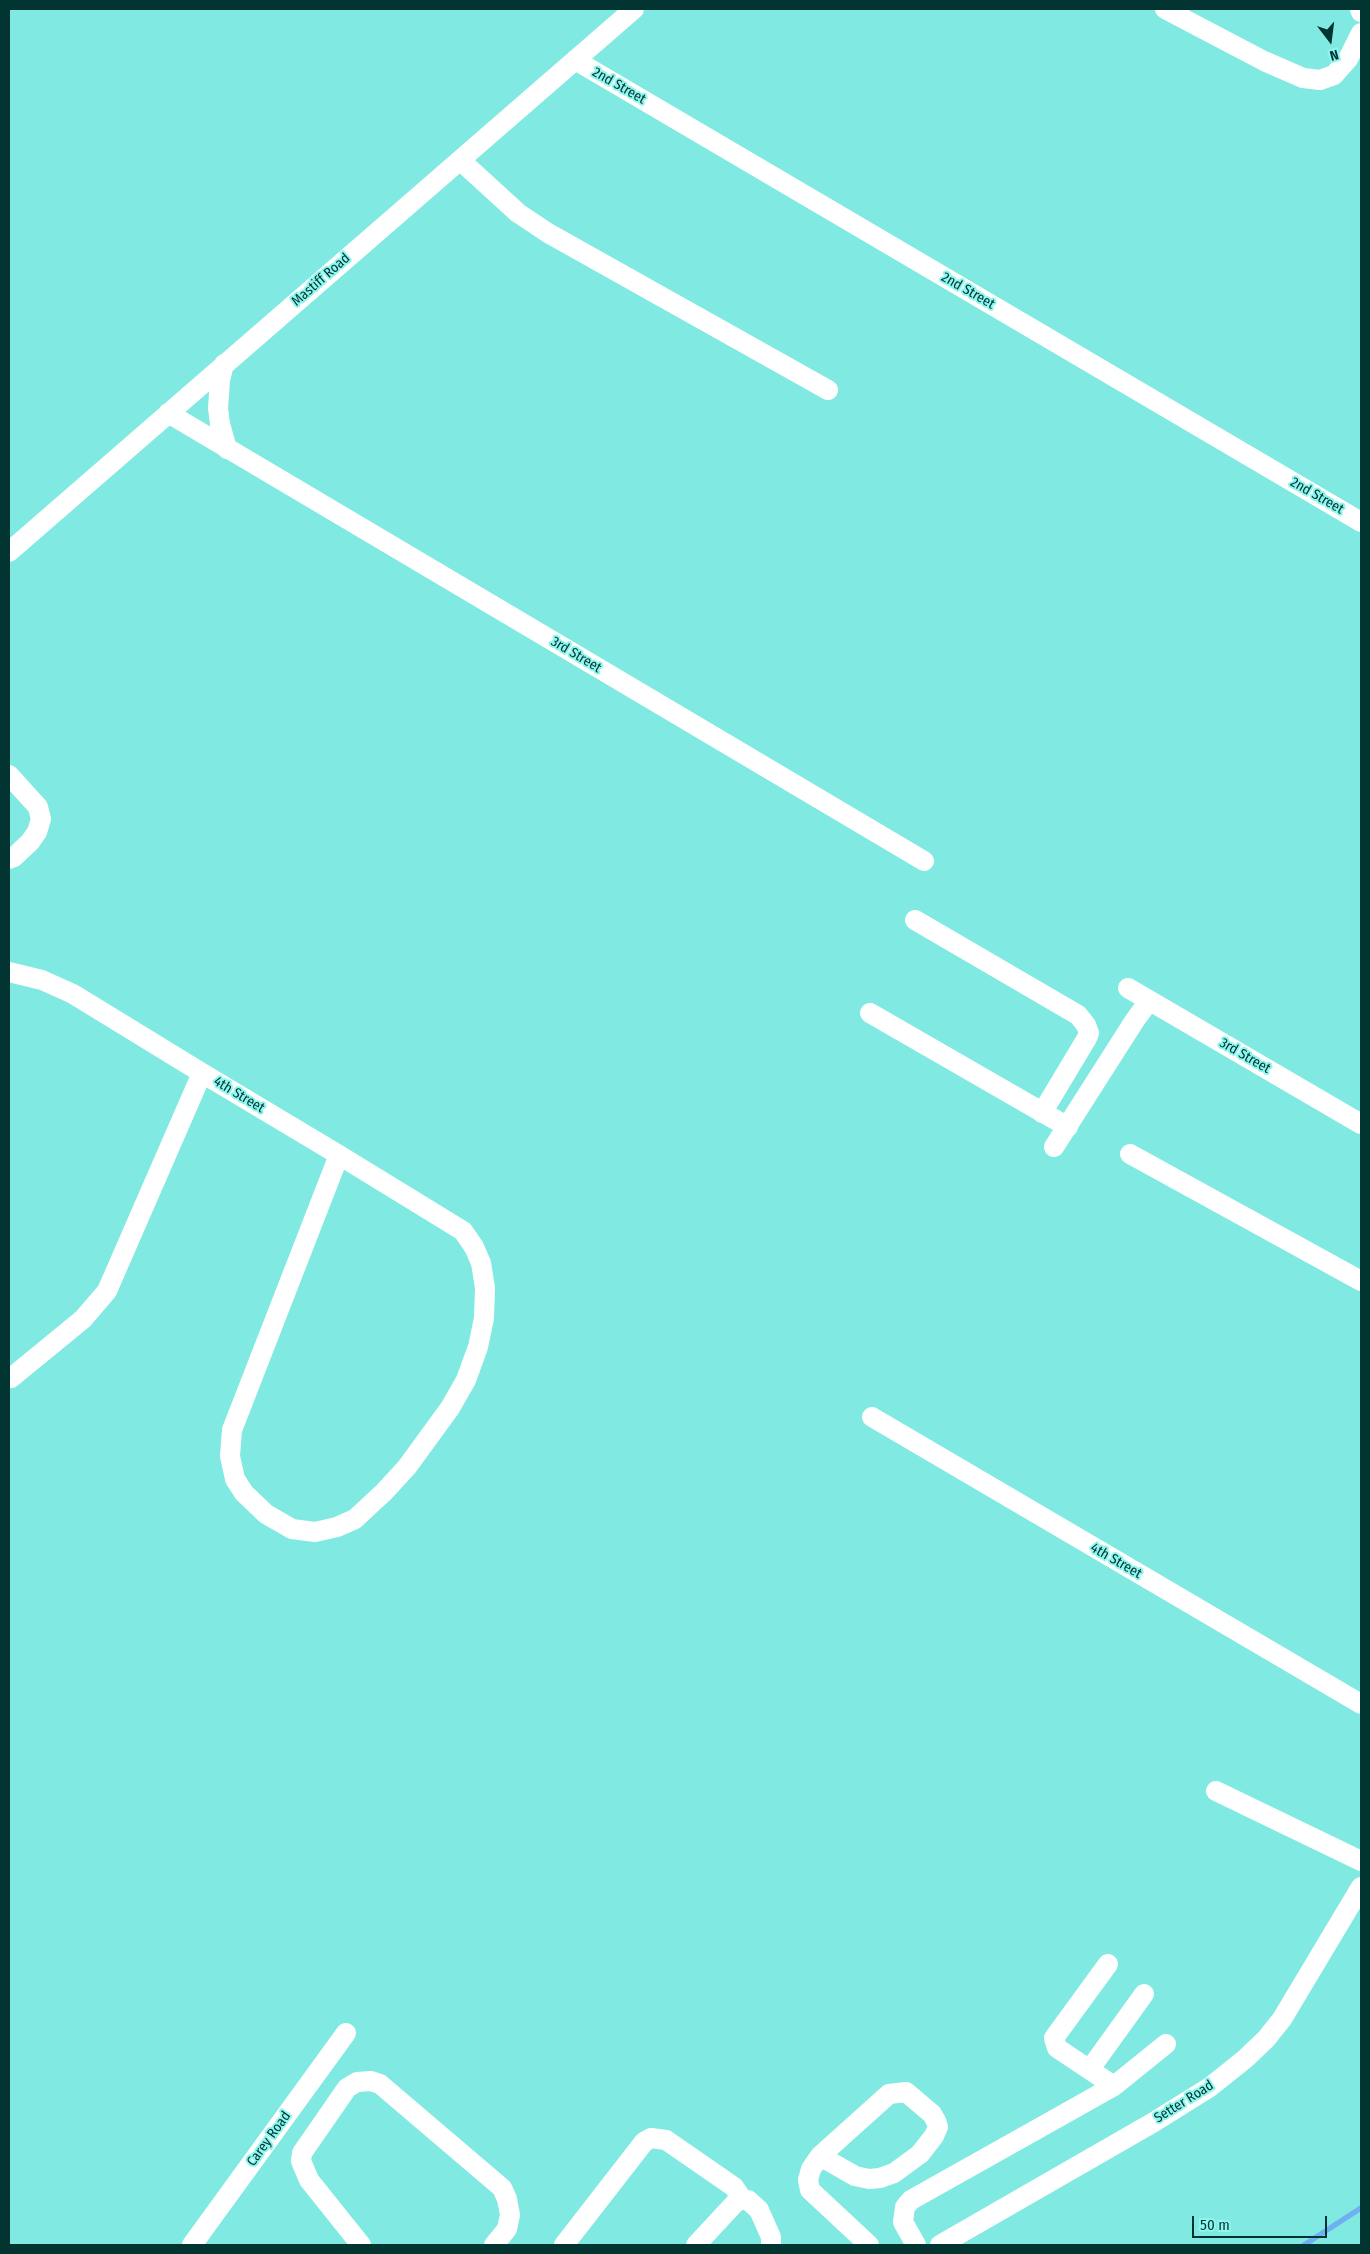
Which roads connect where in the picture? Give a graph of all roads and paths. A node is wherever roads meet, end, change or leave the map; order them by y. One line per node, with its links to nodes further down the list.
1 (634, 9): 4 (street, Mastiff Road)
2 (1165, 9): 3 (street)
3 (1361, 33)
4 (575, 60): 5 (street, Mastiff Road); 10 (street, 2nd Street)
5 (460, 160): 6 (street, Mastiff Road); 7 (street)
6 (224, 364): 8 (street, Mastiff Road); 9 (street)
7 (828, 390)
8 (168, 413): 9 (street, 3rd Street); 11 (street, Mastiff Road)
9 (227, 449): 14 (street, 3rd Street)
10 (1361, 522)
11 (9, 552)
12 (9, 775): 13 (street)
13 (9, 858)
14 (924, 861)
15 (915, 920): 21 (street)
16 (9, 972): 20 (street, 4th Street)
17 (1128, 988): 18 (street, 3rd Street)
18 (1149, 1001): 22 (street, 3rd Street); 23 (street)
19 (870, 1013): 21 (street)
20 (202, 1073): 26 (street, 4th Street); 28 (street)
21 (1042, 1114): 23 (street)
22 (1361, 1124)
23 (1068, 1127): 24 (street)
24 (1054, 1147)
25 (1130, 1154): 27 (street)
26 (339, 1155): 26 (street, 4th Street)
27 (1360, 1277)
28 (10, 1378)
29 (872, 1417): 30 (street, 4th Street)
30 (1361, 1704)
31 (1216, 1792): 32 (street)
32 (1361, 1861)
33 (1361, 1887): 50 (street, Setter Road)
34 (1108, 1964): 38 (street)
35 (1144, 1994): 38 (street)
36 (346, 2033): 42 (street, Carey Road)
37 (1166, 2044): 39 (street)
38 (1090, 2069): 39 (street)
39 (1114, 2086): 49 (street)
40 (820, 2156): 40 (street); 48 (street)
41 (742, 2200): 45 (street); 46 (street); 47 (street)
42 (192, 2245)
43 (361, 2245): 44 (street)
44 (494, 2245)
45 (564, 2245)
46 (696, 2245)
47 (771, 2245)
48 (869, 2245)
49 (916, 2245)
50 (940, 2245)

